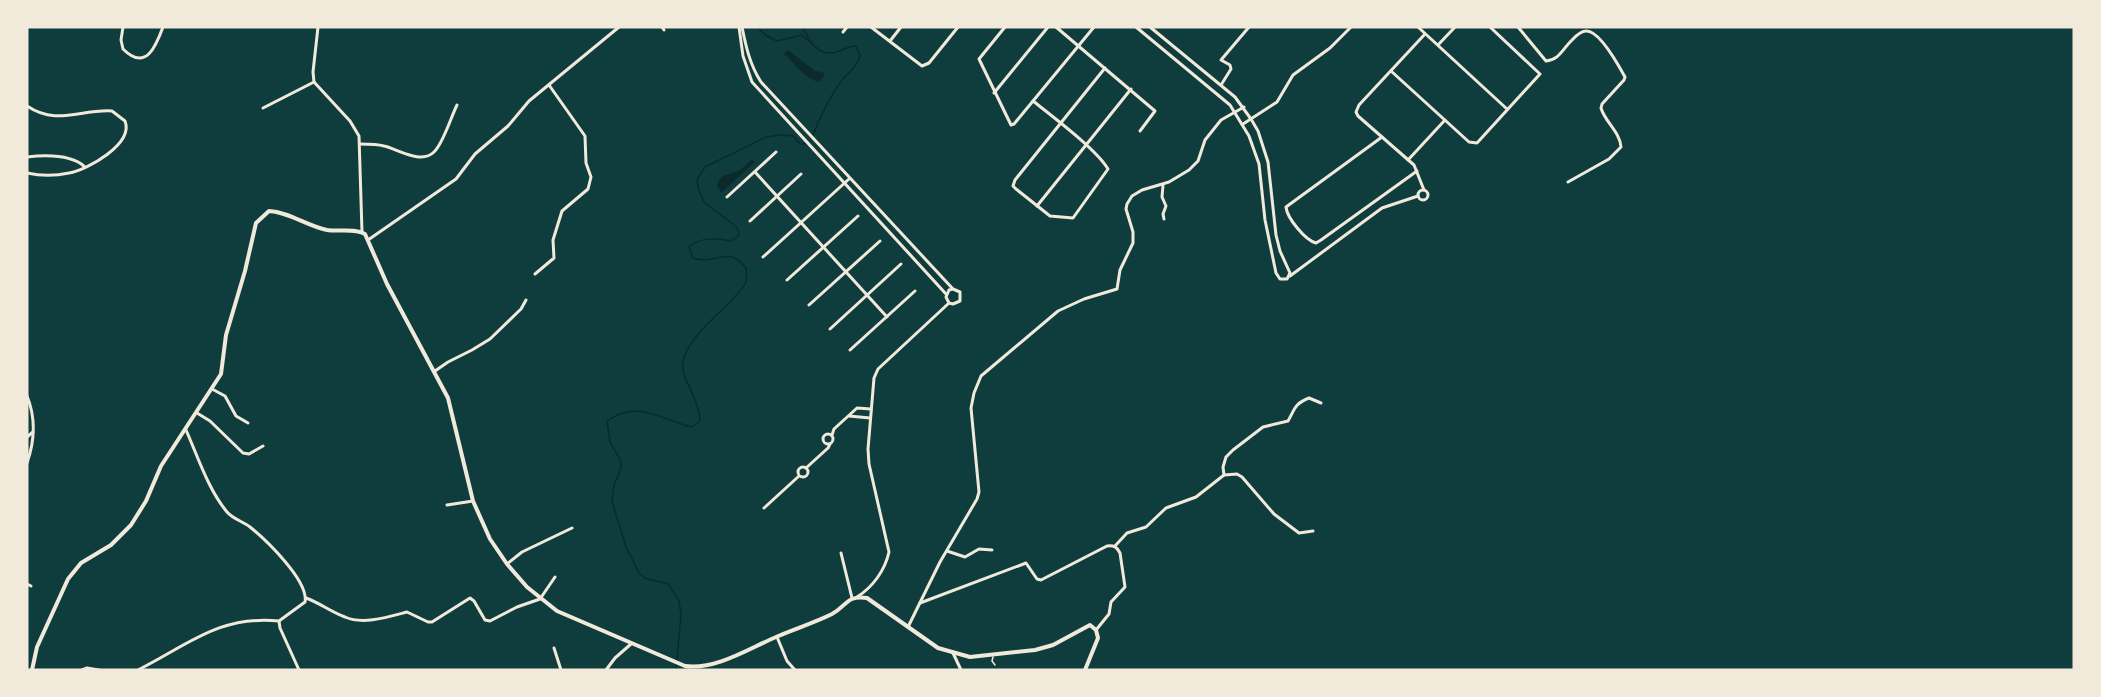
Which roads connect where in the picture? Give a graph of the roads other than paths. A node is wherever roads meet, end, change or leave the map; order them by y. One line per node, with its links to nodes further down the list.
1 (123, 27): 2 (street)
2 (163, 27)
3 (318, 27): 29 (street)
4 (619, 27): 30 (street)
5 (740, 27): 57 (street); 59 (street)
6 (847, 27): 22 (street)
7 (871, 27): 24 (street)
8 (901, 27): 24 (street)
9 (958, 27): 24 (street)
10 (1005, 27): 33 (street)
11 (1048, 27): 33 (street)
12 (1056, 27): 25 (street)
13 (1094, 27): 25 (street)
14 (1136, 27): 40 (street)
15 (1150, 27): 31 (street)
16 (1249, 27): 31 (street)
17 (1351, 27): 41 (street)
18 (1418, 27): 23 (street)
19 (1455, 27): 26 (street)
20 (1490, 27): 39 (street)
21 (1518, 27): 58 (street)
22 (843, 32)
23 (1425, 34): 26 (street); 28 (street)
24 (890, 41)
25 (1079, 45): 27 (street); 34 (street)
26 (1438, 45): 39 (street)
27 (1106, 68): 32 (street); 43 (street)
28 (1391, 71): 42 (street); 46 (street)
29 (314, 82): 38 (street); 47 (street)
30 (549, 85): 71 (street); 77 (street)
31 (1221, 85): 37 (street)
32 (1131, 89): 45 (street); 48 (street)
33 (994, 93): 34 (street)
34 (1033, 101): 43 (street)
35 (457, 105): 47 (street)
36 (27, 106): 52 (street)
37 (1244, 107): 40 (street); 41 (street)
38 (263, 108)
39 (1507, 110): 42 (street)
40 (1235, 112): 44 (street); 60 (street)
41 (1251, 119): 44 (street); 78 (street)
42 (1445, 120): 51 (street)
43 (1060, 123): 48 (street); 65 (street)
44 (1242, 125): 78 (street)
45 (1140, 131)
46 (1382, 137): 51 (street); 53 (street)
47 (360, 144): 70 (street)
48 (1085, 145): 65 (street); 65 (street)
49 (776, 152): 54 (street)
50 (27, 157): 52 (street)
51 (1408, 159): 53 (street)
52 (84, 167): 55 (street)
53 (1417, 171): 61 (street)
54 (755, 172): 62 (street); 64 (street)
55 (27, 173)
56 (801, 174): 62 (street)
57 (849, 179): 59 (street); 80 (street)
58 (1568, 182)
59 (844, 183): 69 (street); 82 (street)
60 (1163, 184): 67 (street); 116 (street)
61 (1424, 190): 63 (street); 63 (street)
62 (777, 196): 68 (street); 69 (street)
63 (1418, 196): 78 (street)
64 (727, 197)
65 (1037, 206)
66 (858, 216): 73 (street)
67 (1164, 219)
68 (750, 221)
69 (801, 222): 73 (street); 74 (street)
70 (362, 232): 71 (main road); 91 (main road)
71 (368, 240): 90 (main road)
72 (880, 241): 76 (street)
73 (823, 247): 76 (street); 79 (street)
74 (763, 257)
75 (901, 264): 83 (street)
76 (846, 272): 83 (street); 86 (street)
77 (535, 274)
78 (1290, 276)
79 (787, 280)
80 (953, 289): 82 (street); 85 (street)
81 (915, 291): 87 (street)
82 (946, 294): 85 (street)
83 (867, 295): 87 (street); 88 (street)
84 (526, 300): 90 (street)
85 (949, 303): 94 (street)
86 (809, 305)
87 (887, 317): 89 (street)
88 (830, 329)
89 (850, 351)
90 (435, 371): 109 (main road)
91 (212, 389): 95 (main road); 98 (street)
92 (27, 396): 100 (street)
93 (1321, 403): 107 (street)
94 (871, 409): 96 (street); 97 (street)
95 (196, 413): 99 (main road); 104 (street)
96 (849, 416): 97 (street); 101 (street)
97 (870, 418): 120 (street)
98 (248, 423)
99 (186, 430): 121 (street); 133 (main road)
100 (33, 432): 102 (street); 105 (street)
101 (832, 435): 103 (street); 103 (street)
102 (27, 437)
103 (830, 444): 106 (street)
104 (263, 446)
105 (27, 463)
106 (806, 468): 108 (street); 108 (street)
107 (1224, 475): 113 (street); 114 (street)
108 (799, 476): 111 (street)
109 (473, 501): 110 (street); 118 (main road)
110 (447, 505)
111 (764, 508)
112 (572, 528): 118 (street)
113 (1313, 531)
114 (1115, 546): 123 (street); 126 (street)
115 (992, 550): 116 (street)
116 (947, 551): 123 (street)
117 (841, 553): 120 (street)
118 (507, 564): 122 (main road)
119 (555, 577): 122 (street)
120 (854, 597): 125 (main road); 127 (main road)
121 (306, 598): 122 (street); 124 (street)
122 (540, 599): 128 (main road)
123 (919, 603): 125 (street)
124 (279, 621): 136 (street); 137 (street)
125 (908, 628): 130 (main road)
126 (1096, 630): 131 (main road); 142 (main road)
127 (777, 637): 128 (main road); 140 (street)
128 (631, 644): 139 (street)
129 (554, 648): 138 (street)
130 (953, 653): 131 (main road); 141 (street)
131 (993, 656): 132 (lane)
132 (995, 665)
133 (32, 670)
134 (82, 670): 135 (street)
135 (99, 670)
136 (138, 670)
137 (299, 670)
138 (561, 670)
139 (606, 670)
140 (795, 670)
141 (961, 670)
142 (1086, 670)

